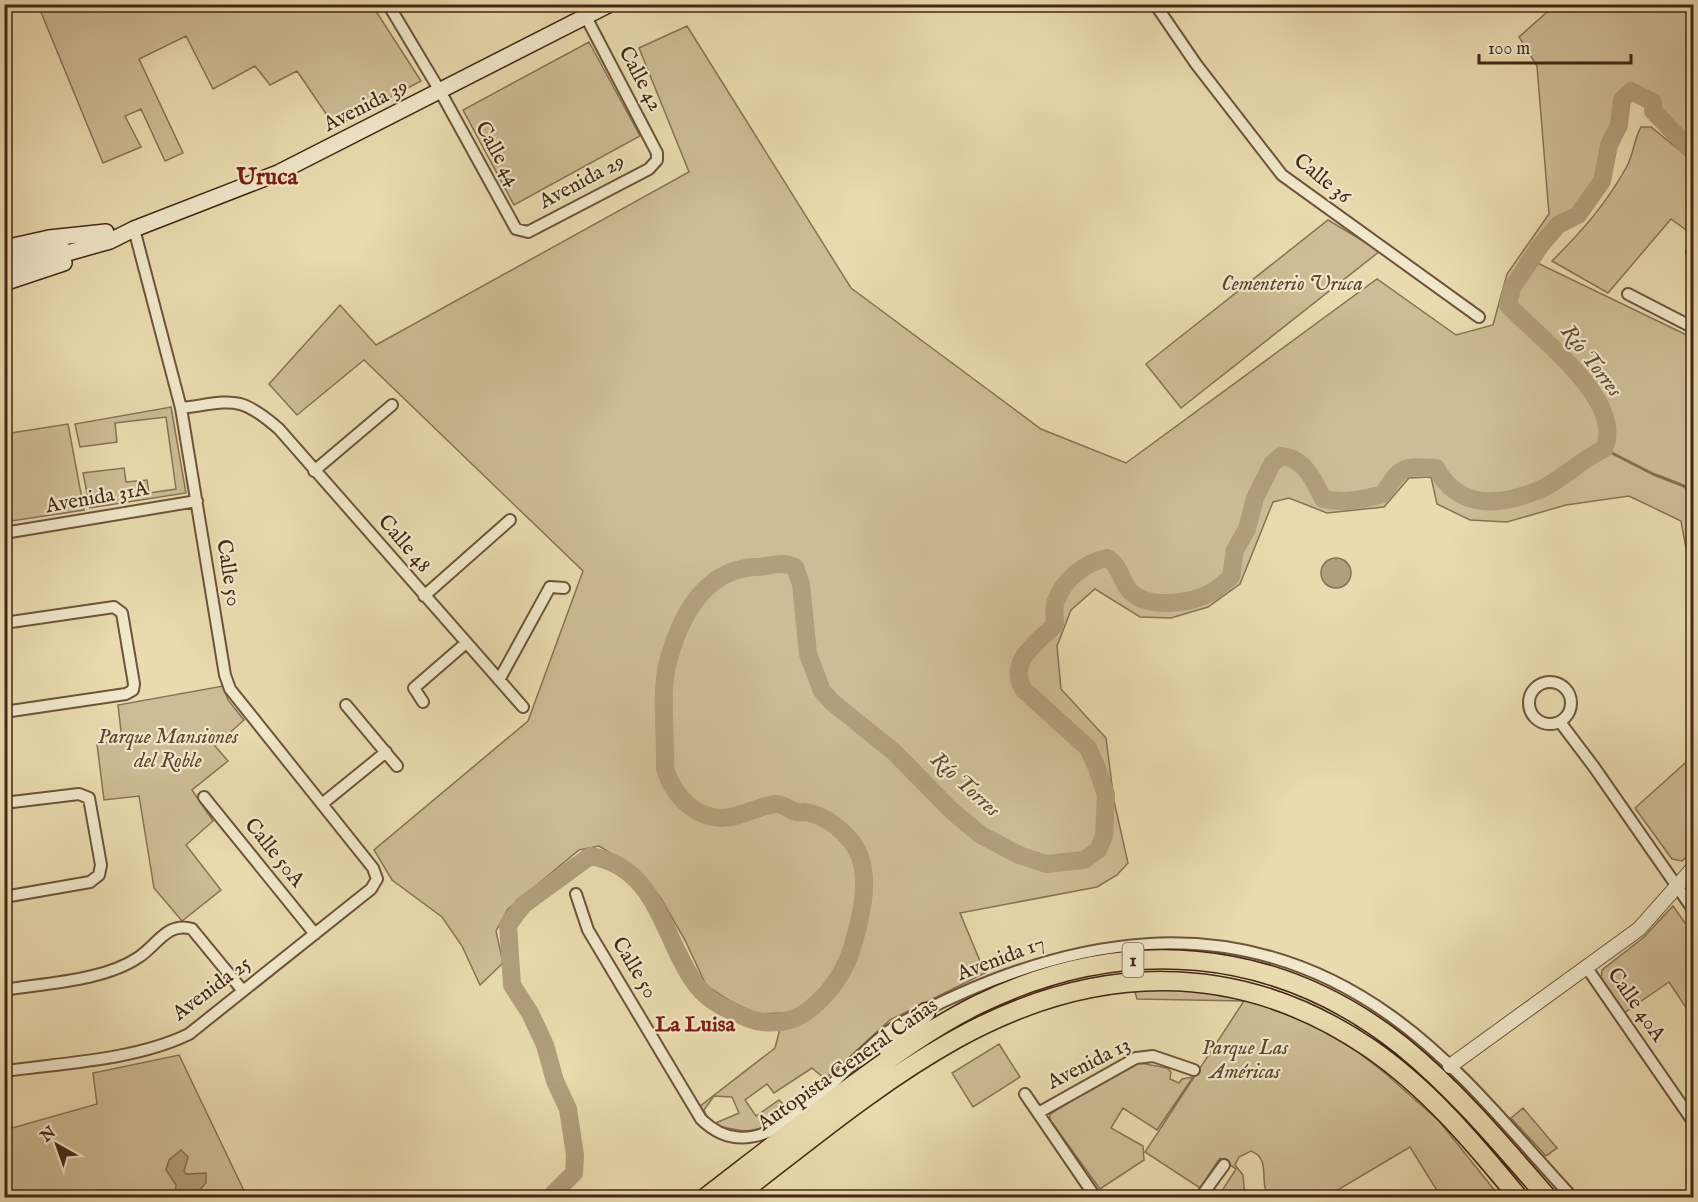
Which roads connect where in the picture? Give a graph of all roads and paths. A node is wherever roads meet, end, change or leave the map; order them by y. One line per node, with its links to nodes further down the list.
1 (388, 4): 5 (street, Calle 44)
2 (610, 4): 4 (main road, Avenida 39)
3 (1155, 4): 15 (street, Calle 36)
4 (586, 17): 5 (main road, Avenida 39); 6 (street, Calle 42)
5 (440, 91): 7 (main road, Avenida 39); 8 (street, Calle 44)
6 (657, 160): 8 (street, Avenida 29)
7 (134, 229): 9 (main road, Avenida 39); 18 (street, Calle 50)
8 (522, 232)
9 (108, 236): 10 (main road); 11 (main road, Avenida 39); 12 (main road, Avenida 39); 13 (main road)
10 (4, 248)
11 (4, 260)
12 (4, 271)
13 (4, 283)
14 (1628, 294): 16 (street)
15 (1479, 317)
16 (1694, 328)
17 (392, 405): 19 (street)
18 (181, 408): 19 (street, Calle 48); 20 (street, Calle 50)
19 (314, 471): 24 (street, Calle 48)
20 (197, 501): 22 (street, Avenida 31A); 37 (street, Calle 50)
21 (510, 520): 24 (street)
22 (4, 533)
23 (564, 588): 27 (street)
24 (424, 596): 26 (street, Calle 48)
25 (4, 623): 31 (street)
26 (466, 643): 27 (street, Calle 48); 28 (street)
27 (498, 680): 30 (street, Calle 48)
28 (423, 702)
29 (346, 705): 33 (street)
30 (523, 707)
31 (4, 712)
32 (1560, 722): 32 (street); 40 (street)
33 (386, 752): 34 (street); 37 (street)
34 (397, 766)
35 (204, 797): 44 (street, Calle 50A)
36 (4, 803): 42 (street)
37 (322, 804): 39 (street, Calle 50)
38 (1694, 867): 40 (street)
39 (377, 879): 44 (street, Avenida 25)
40 (1677, 886): 43 (street); 45 (street)
41 (576, 894): 56 (street, Calle 50)
42 (4, 897)
43 (1694, 911)
44 (315, 934): 47 (street, Avenida 25)
45 (1587, 968): 49 (street); 55 (street, Calle 40A)
46 (4, 990): 47 (street)
47 (243, 991): 51 (street, Avenida 25)
48 (926, 1012): 49 (street, Avenida 17); 52 (highway); 56 (street, Avenida 17)
49 (1450, 1066): 64 (street, Avenida 17)
50 (1194, 1070): 54 (street, Avenida 13)
51 (5, 1072)
52 (846, 1090): 58 (highway, Autopista General Cañas / 1); 63 (highway, Autopista General Cañas / 1)
53 (1025, 1094): 54 (street)
54 (1038, 1113): 60 (street)
55 (1692, 1117)
56 (768, 1133)
57 (1224, 1165): 61 (street)
58 (705, 1197)
59 (734, 1197): 62 (highway, Autopista General Cañas / 1)
60 (1096, 1197)
61 (1200, 1197)
62 (1519, 1197)
63 (1548, 1197)
64 (1573, 1197)

